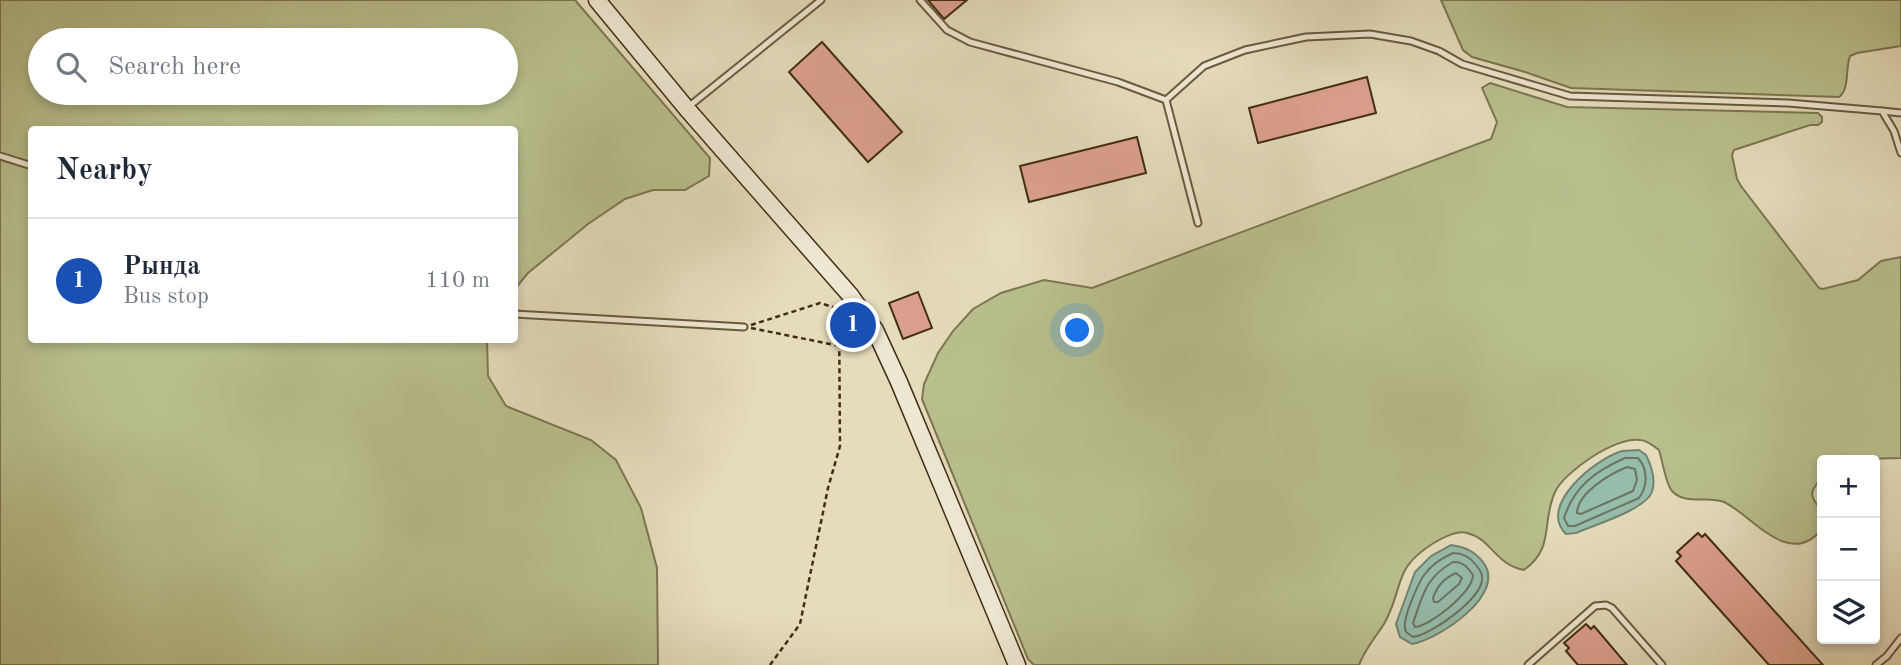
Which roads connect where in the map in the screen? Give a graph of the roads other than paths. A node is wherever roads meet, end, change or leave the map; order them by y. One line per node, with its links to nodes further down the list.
1 (597, 0): 5 (main road)
2 (821, 0): 5 (lane)
3 (920, 0): 4 (lane)
4 (1166, 100): 6 (lane); 11 (lane)
5 (687, 109): 15 (main road)
6 (1882, 111): 7 (lane); 8 (lane)
7 (1901, 113)
8 (1901, 153)
9 (0, 156): 10 (lane)
10 (28, 165)
11 (1198, 223)
12 (518, 314): 13 (lane)
13 (744, 327)
14 (1901, 638): 18 (lane)
15 (1017, 665)
16 (1528, 665): 17 (lane)
17 (1662, 665)
18 (1877, 665)

